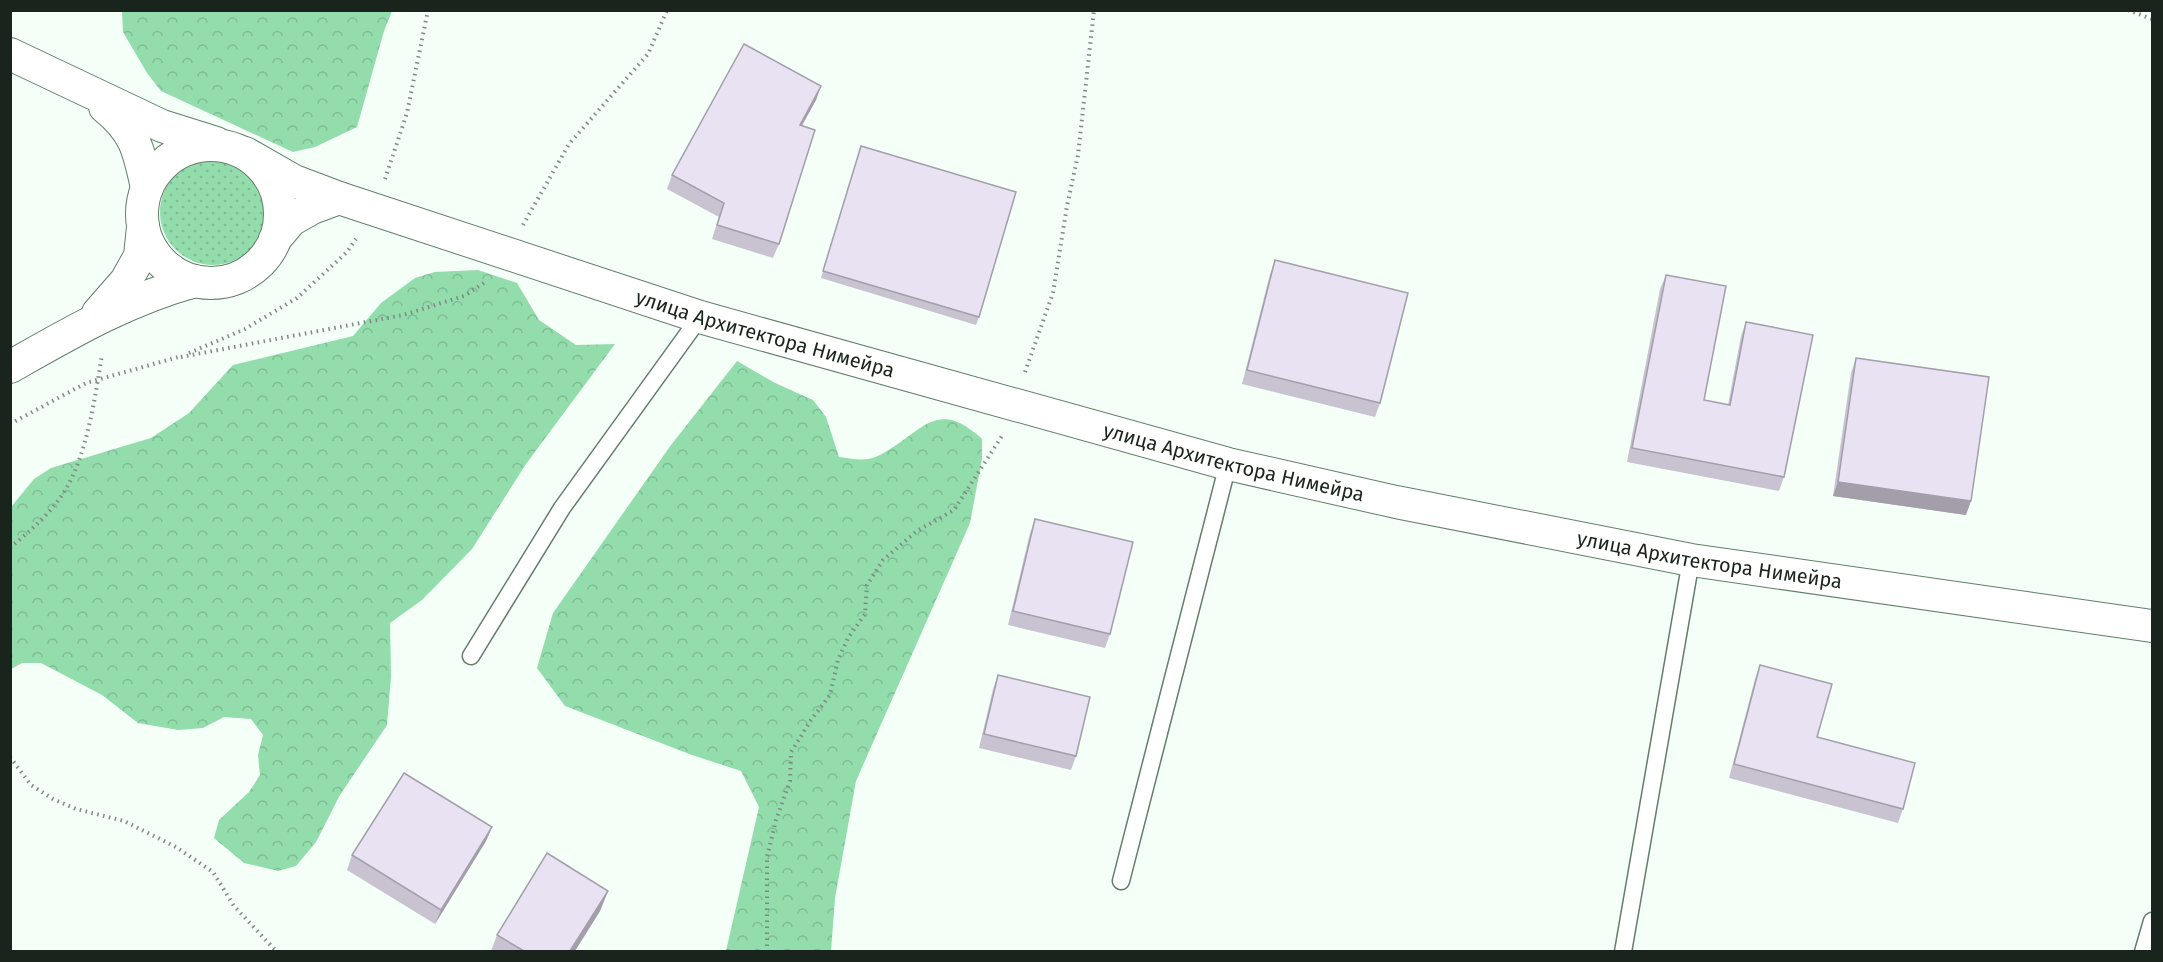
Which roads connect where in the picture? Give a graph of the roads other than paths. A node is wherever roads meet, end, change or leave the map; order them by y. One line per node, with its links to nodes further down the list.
1 (10, 54): 2 (street)
2 (88, 93): 3 (street); 4 (street)
3 (236, 150): 4 (street); 5 (street, улица Архитектора Нимейра); 7 (street)
4 (147, 188): 6 (street)
5 (339, 198): 7 (street); 9 (street, улица Архитектора Нимейра)
6 (143, 227): 8 (street); 10 (street)
7 (275, 239): 8 (street)
8 (195, 281): 10 (street)
9 (700, 316): 12 (street, улица Архитектора Нимейра); 15 (lane)
10 (99, 318): 11 (street)
11 (10, 367)
12 (1228, 464): 13 (street, улица Архитектора Нимейра); 16 (lane)
13 (1690, 560): 14 (street, улица Архитектора Нимейра); 18 (lane)
14 (2152, 626)
15 (471, 656)
16 (1121, 881)
17 (2152, 921): 19 (lane)
18 (1623, 951)
19 (2143, 951)

